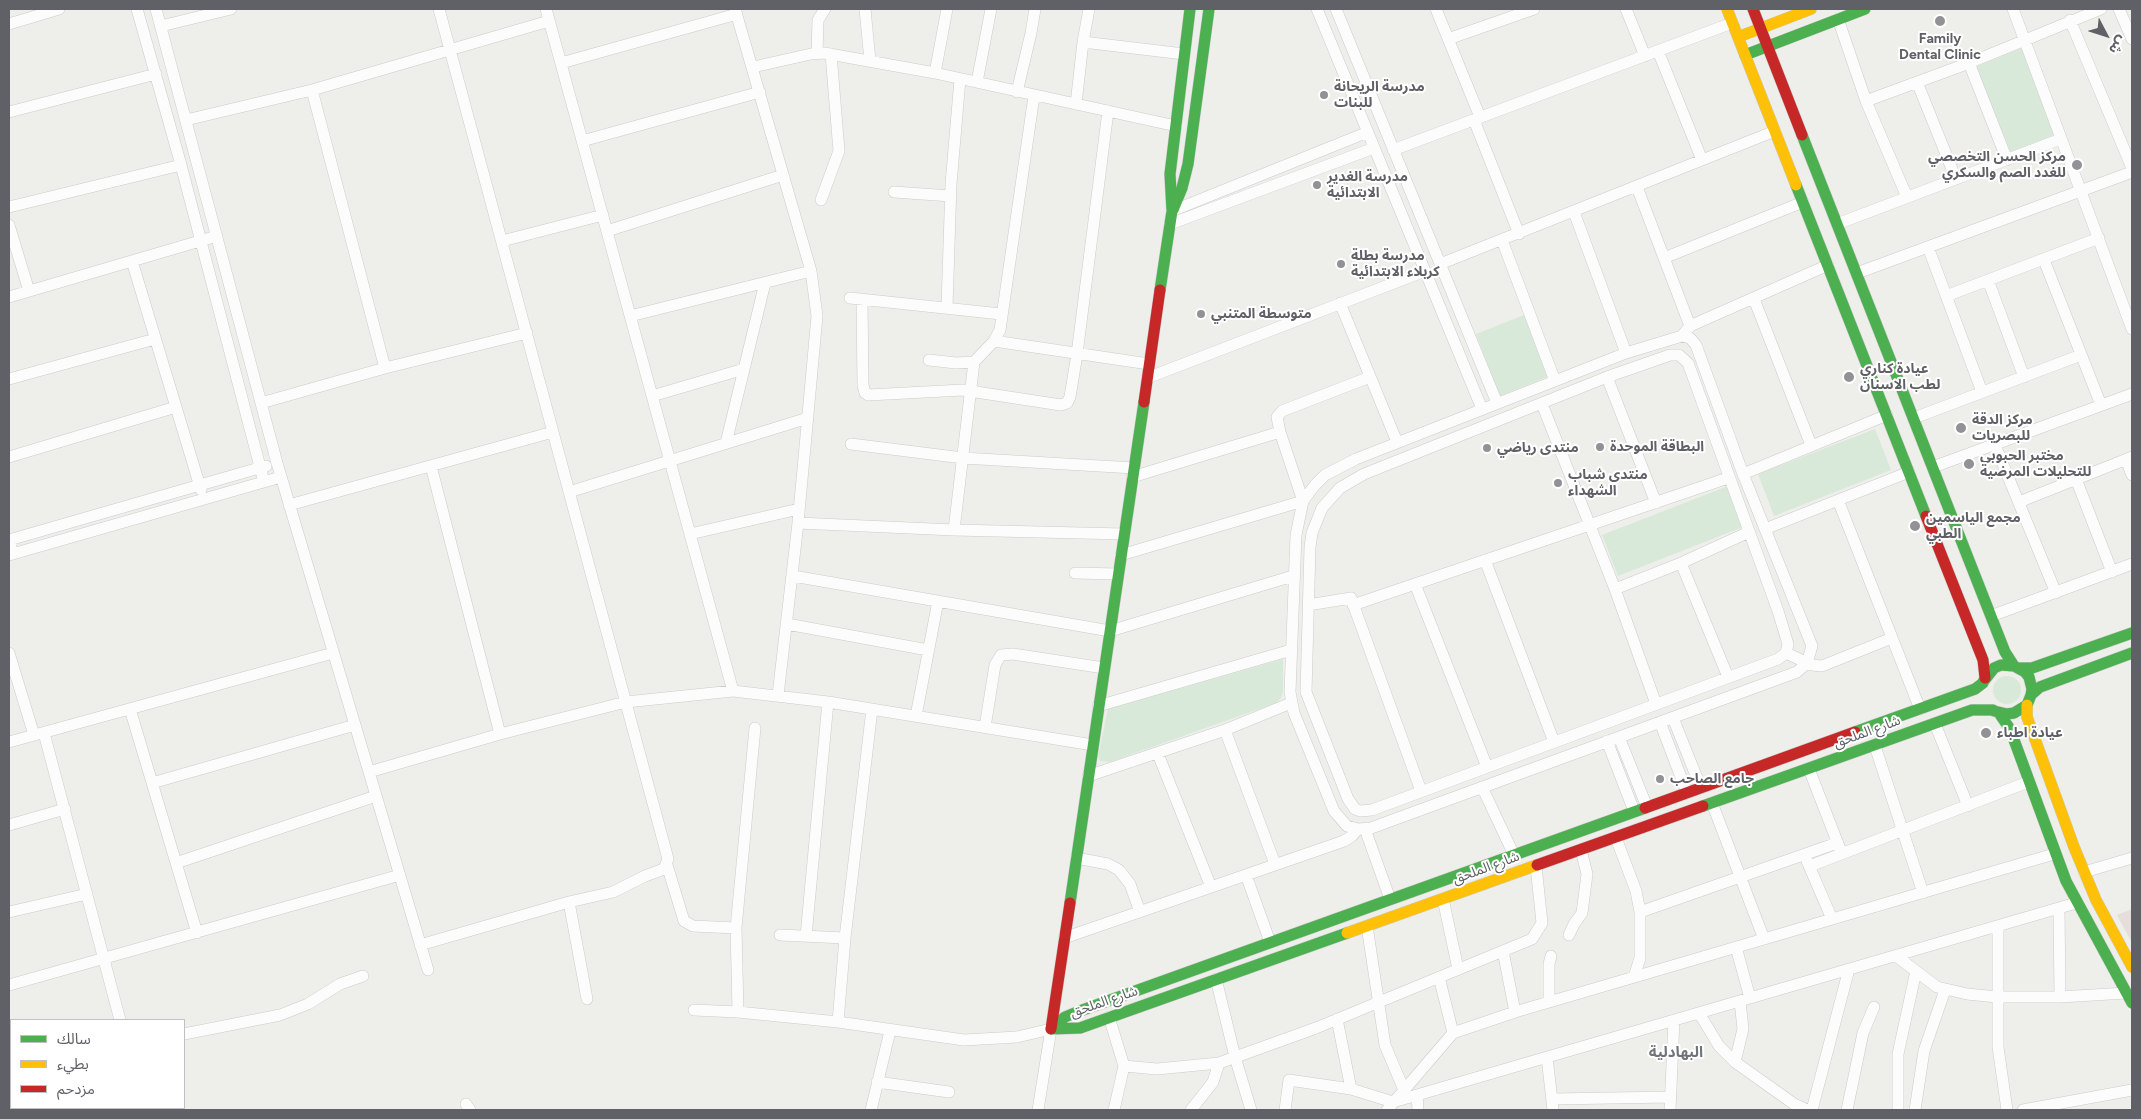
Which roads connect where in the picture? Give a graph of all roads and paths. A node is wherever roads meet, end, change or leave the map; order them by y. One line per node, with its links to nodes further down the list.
1 (59, 9): 32 (street)
2 (137, 9): 53 (street)
3 (156, 9): 33 (street)
4 (231, 9): 33 (street)
5 (439, 9): 41 (street)
6 (546, 9): 30 (street)
7 (825, 9): 43 (street)
8 (865, 9): 48 (street)
9 (947, 9): 52 (street)
10 (991, 9): 55 (street)
11 (1034, 9): 59 (street)
12 (1089, 9): 39 (street)
13 (1190, 9): 45 (street)
14 (1209, 9): 89 (street)
15 (1317, 9): 69 (street)
16 (1336, 9): 73 (street)
17 (1436, 9): 36 (street)
18 (1534, 9): 36 (street)
19 (1626, 9): 47 (street)
20 (1727, 9): 31 (street)
21 (1753, 9): 34 (street)
22 (1811, 9): 34 (street)
23 (1865, 9): 28 (street)
24 (2013, 9): 38 (street)
25 (2101, 9): 29 (street)
26 (2120, 9): 37 (street)
27 (736, 12): 49 (street); 51 (street)
28 (1838, 19): 40 (street); 61 (street)
29 (2070, 20): 38 (street); 77 (street)
30 (549, 21): 41 (street); 49 (street)
31 (1732, 23): 35 (street); 42 (street)
32 (9, 24)
33 (161, 26): 66 (street)
34 (1760, 28): 35 (street); 40 (street)
35 (1738, 37): 46 (street)
36 (1448, 39): 65 (street)
37 (2132, 39)
38 (2025, 40): 50 (street); 70 (street)
39 (1083, 42): 45 (street); 62 (street)
40 (1768, 47): 46 (street); 93 (street)
41 (450, 49): 57 (street); 101 (street)
42 (1658, 51): 47 (street); 74 (street)
43 (817, 53): 44 (street); 51 (street)
44 (831, 54): 48 (street); 86 (street)
45 (1184, 54): 67 (street)
46 (1745, 55): 68 (street)
47 (1645, 56): 65 (street)
48 (870, 61): 52 (street)
49 (561, 63): 71 (street)
50 (1968, 63): 56 (street); 75 (street)
51 (753, 67): 58 (street)
52 (934, 73): 54 (street)
53 (156, 74): 64 (street); 76 (street)
54 (960, 79): 55 (street); 84 (street)
55 (977, 82): 59 (street)
56 (1917, 82): 61 (street); 80 (street)
57 (312, 90): 66 (street); 134 (street)
58 (760, 92): 71 (street); 79 (street)
59 (1017, 92): 60 (street)
60 (1034, 96): 62 (street); 119 (street)
61 (1866, 101): 85 (street)
62 (1076, 104): 63 (street)
63 (1108, 111): 67 (street); 128 (street)
64 (9, 112)
65 (1477, 118): 73 (street); 96 (street)
66 (186, 120): 97 (street)
67 (1176, 126): 89 (street)
68 (1775, 131): 74 (street); 87 (street)
69 (1368, 132): 72 (street); 89 (street)
70 (2061, 138): 75 (street); 82 (street)
71 (582, 141): 91 (street)
72 (1374, 148): 92 (street); 109 (street)
73 (1394, 150): 106 (street)
74 (1702, 160): 81 (street)
75 (2007, 160): 80 (street)
76 (181, 165): 88 (street); 100 (street)
77 (2132, 168)
78 (2132, 172): 82 (street)
79 (783, 175): 95 (street); 108 (street)
80 (1956, 179): 85 (street)
81 (1636, 186): 90 (street); 103 (street)
82 (2081, 191): 98 (street); 102 (street)
83 (894, 192): 84 (street)
84 (951, 196): 118 (street)
85 (1907, 198): 93 (street)
86 (821, 200)
87 (1803, 202): 103 (street); 107 (street)
88 (9, 207)
89 (1172, 211): 92 (street)
90 (1574, 212): 96 (street); 127 (street)
91 (602, 215): 95 (street); 101 (street)
92 (1170, 224): 133 (street)
93 (1837, 224): 110 (street)
94 (9, 225): 113 (street)
95 (607, 231): 120 (street)
96 (1519, 234): 99 (street)
97 (217, 236): 100 (street); 146 (street)
98 (2099, 238): 104 (street); 122 (street)
99 (1502, 240): 106 (street); 141 (street)
100 (200, 241): 105 (street); 170 (street)
101 (502, 241): 123 (street)
102 (1928, 247): 110 (street); 114 (street)
103 (1664, 258): 121 (street)
104 (2044, 260): 111 (street); 130 (street)
105 (132, 261): 113 (street); 125 (street)
106 (1440, 264): 147 (street)
107 (1828, 265): 116 (street); 152 (street)
108 (811, 271): 112 (street); 153 (street)
109 (1425, 271): 117 (street); 151 (street)
110 (1857, 274): 154 (street)
111 (1988, 280): 114 (street); 136 (street)
112 (765, 283): 120 (street); 135 (street)
113 (29, 291): 115 (street)
114 (1946, 296): 143 (street)
115 (9, 297)
116 (1754, 299): 121 (street); 161 (street)
117 (1340, 303): 137 (street); 138 (street)
118 (947, 307): 119 (street); 142 (street)
119 (1001, 314): 126 (street)
120 (630, 316): 145 (street)
121 (1690, 326): 124 (street)
122 (2132, 329)
123 (527, 333): 134 (street); 156 (street)
124 (1682, 336): 127 (street); 129 (street); 174 (street)
125 (155, 339): 140 (street); 150 (street)
126 (994, 341): 128 (street); 132 (street)
127 (1626, 353): 141 (street)
128 (1077, 354): 133 (street); 142 (street)
129 (1679, 355): 139 (street); 177 (street)
130 (2081, 355): 136 (street); 149 (street)
131 (928, 360): 132 (street)
132 (974, 362): 142 (street)
133 (1149, 364): 138 (street)
134 (385, 368): 146 (street)
135 (744, 369): 145 (street); 159 (street)
136 (2024, 376): 143 (street)
137 (1370, 377): 157 (street); 158 (street)
138 (1147, 378): 172 (street)
139 (1606, 378): 148 (street); 186 (street)
140 (9, 379)
141 (1555, 381): 147 (street)
142 (971, 391): 165 (street)
143 (1982, 392): 154 (street)
144 (2132, 394): 149 (street)
145 (652, 396): 167 (street)
146 (261, 403): 168 (street)
147 (1497, 403): 151 (street)
148 (1542, 404): 163 (street); 192 (street)
149 (2101, 406): 162 (street)
150 (176, 407): 164 (street); 180 (street)
151 (1482, 409): 155 (street)
152 (1887, 415): 161 (street); 173 (street)
153 (808, 418): 159 (street); 188 (street)
154 (1914, 418): 171 (street)
155 (1426, 430): 158 (street); 163 (street)
156 (553, 432): 169 (street); 181 (street)
157 (1280, 432): 172 (street); 184 (street)
158 (1397, 442): 184 (street)
159 (726, 443): 167 (street)
160 (851, 444): 165 (street)
161 (1811, 445): 174 (street)
162 (1995, 445): 171 (street); 185 (street)
163 (1432, 447): 213 (street)
164 (9, 457)
165 (963, 458): 172 (street); 194 (street)
166 (2129, 458): 175 (street); 178 (street)
167 (669, 461): 181 (street); 196 (street)
168 (277, 463): 170 (street); 176 (street)
169 (431, 466): 187 (street); 254 (street)
170 (260, 468): 179 (street); 180 (street)
171 (1933, 468): 215 (street)
172 (1133, 472): 197 (street)
173 (1909, 472): 183 (street); 232 (street)
174 (1743, 474): 193 (street)
175 (2132, 475)
176 (281, 477): 179 (street); 187 (street)
177 (1728, 478): 186 (street); 195 (street)
178 (2076, 479): 185 (street); 204 (street)
179 (264, 482): 182 (street)
180 (199, 485): 182 (street); 189 (street)
181 (570, 492): 236 (street)
182 (203, 499): 191 (street)
183 (1838, 500): 193 (street); 221 (street)
184 (1303, 501): 200 (street); 208 (street)
185 (2019, 502): 211 (street)
186 (1656, 503): 192 (street)
187 (289, 505): 225 (street)
188 (799, 510): 190 (street); 196 (street)
189 (108, 511): 191 (street); 198 (street)
190 (798, 523): 194 (street); 207 (street)
191 (113, 525): 199 (street)
192 (1590, 525): 201 (street); 210 (street)
193 (1765, 529): 228 (street)
194 (954, 530): 197 (street)
195 (1749, 532): 202 (street); 226 (street)
196 (690, 534): 233 (street)
197 (1124, 534): 200 (street)
198 (9, 540): 199 (street)
199 (11, 554)
200 (1121, 555): 206 (street)
201 (1485, 560): 209 (street); 257 (street)
202 (1682, 563): 210 (street); 231 (street)
203 (2132, 564): 204 (street)
204 (2112, 572): 211 (street)
205 (1075, 573): 206 (street)
206 (1118, 574): 219 (street)
207 (793, 576): 212 (street); 218 (street)
208 (1293, 576): 217 (street); 219 (street)
209 (1415, 584): 214 (street); 263 (street)
210 (1615, 589): 239 (street)
211 (2056, 593): 215 (street)
212 (938, 601): 219 (street); 222 (street)
213 (1308, 605): 214 (street); 216 (street)
214 (1352, 605): 272 (street)
215 (1991, 616): 229 (street)
216 (1308, 619): 217 (street); 272 (street)
217 (1292, 620): 223 (street)
218 (787, 624): 222 (street); 234 (street)
219 (1110, 631): 230 (street)
220 (2132, 632): 229 (street)
221 (1892, 638): 228 (street); 241 (street)
222 (928, 650): 245 (street)
223 (1291, 650): 238 (street); 240 (street)
224 (9, 653): 253 (street)
225 (334, 653): 242 (street); 249 (street)
226 (1786, 653): 228 (street); 231 (street)
227 (2132, 653): 235 (street)
228 (1807, 663): 246 (street)
229 (2017, 667): 232 (street); 235 (street)
230 (1104, 668): 240 (street); 250 (street)
231 (1728, 677): 239 (street)
232 (1984, 680): 241 (street, شارع الملحق); 244 (street)
233 (733, 691): 234 (street); 236 (street)
234 (778, 695): 237 (street)
235 (2029, 700): 244 (street); 299 (street)
236 (626, 702): 254 (street); 296 (street)
237 (828, 702): 243 (street); 321 (street)
238 (1292, 703): 252 (street); 281 (street)
239 (1656, 704): 257 (street)
240 (1098, 706): 259 (street)
241 (1920, 708): 271 (street, شارع الملحق)
242 (130, 709): 253 (street); 269 (street)
243 (872, 709): 245 (street); 322 (street)
244 (1996, 712): 248 (street, شارع الملحق); 268 (street)
245 (916, 716): 250 (street)
246 (1673, 718): 247 (street); 271 (street)
247 (1660, 722): 255 (street); 273 (street)
248 (1936, 724): 260 (street, شارع الملحق); 276 (street)
249 (355, 725): 266 (street); 269 (street)
250 (985, 727): 259 (street)
251 (754, 728): 317 (street)
252 (1225, 730): 262 (street); 295 (street)
253 (39, 734): 256 (street); 278 (street)
254 (500, 734): 266 (street)
255 (1619, 737): 258 (street); 277 (street)
256 (9, 742)
257 (1554, 742): 261 (street)
258 (1607, 742): 264 (street); 279 (street)
259 (1093, 745): 267 (street)
260 (1874, 746): 265 (street, شارع الملحق); 283 (street)
261 (1529, 751): 263 (street); 264 (street)
262 (1158, 754): 267 (street); 303 (street)
263 (1487, 767): 272 (street)
264 (1535, 768): 270 (street)
265 (1810, 769): 275 (street, شارع الملحق); 287 (street)
266 (369, 772): 274 (street)
267 (1088, 776): 292 (street)
268 (2028, 782): 276 (street); 289 (street)
269 (152, 783): 294 (street)
270 (1482, 787): 281 (street); 290 (street)
271 (1701, 788): 273 (street, شارع الملحق)
272 (1421, 791)
273 (1687, 793): 277 (street, شارع الملحق)
274 (376, 796): 294 (street); 301 (street)
275 (1712, 803): 285 (street, شارع الملحق); 302 (street)
276 (1968, 806): 283 (street)
277 (1647, 807): 279 (street, شارع الملحق)
278 (65, 809): 280 (street); 305 (street)
279 (1634, 812): 282 (street, شارع الملحق)
280 (9, 825)
281 (1362, 829): 295 (street); 306 (street)
282 (1586, 829): 284 (street, شارع الملحق); 286 (street)
283 (1902, 830): 287 (street); 304 (street)
284 (1561, 838): 290 (street, شارع الملحق); 291 (street)
285 (1616, 838): 286 (street, شارع الملحق); 313 (street)
286 (1586, 848): 291 (street, شارع الملحق); 320 (street)
287 (1839, 848): 288 (street); 298 (street)
288 (1804, 854): 298 (street); 302 (street)
289 (2054, 854): 304 (street); 309 (street)
290 (1514, 855): 306 (street, شارع الملحق)
291 (1567, 855): 297 (street, شارع الملحق)
292 (1076, 858): 312 (street); 323 (street)
293 (2132, 858): 299 (street)
294 (176, 863): 318 (street)
295 (1275, 864): 300 (street)
296 (667, 865): 308 (street); 317 (street)
297 (1536, 866): 307 (street, شارع الملحق); 328 (street)
298 (1810, 866): 314 (street)
299 (2084, 872): 332 (street)
300 (1246, 874): 303 (street); 325 (street)
301 (400, 875): 318 (street); 326 (street)
302 (1740, 876): 313 (street); 324 (street)
303 (1211, 887): 312 (street)
304 (1923, 893): 314 (street)
305 (87, 894): 311 (street); 331 (street)
306 (1390, 899): 325 (street, شارع الملحق)
307 (1442, 899): 315 (street, شارع الملحق); 333 (street)
308 (569, 902): 326 (street); 346 (street)
309 (2076, 903): 310 (street); 345 (street)
310 (2059, 908): 316 (street); 344 (street)
311 (9, 912)
312 (1140, 912): 323 (street)
313 (1640, 912): 339 (street)
314 (1832, 919): 324 (street)
315 (1367, 926): 340 (street, شارع الملحق); 348 (street)
316 (1998, 926): 330 (street); 343 (street)
317 (736, 928): 352 (street)
318 (197, 933): 331 (street)
319 (780, 935): 321 (street)
320 (1569, 935)
321 (806, 936): 322 (street)
322 (845, 938): 359 (street)
323 (1064, 938): 360 (street)
324 (1764, 939): 327 (street)
325 (1270, 942): 360 (street, شارع الملحق)
326 (420, 945): 335 (street)
327 (1736, 947): 339 (street); 347 (street)
328 (1503, 951): 333 (street); 353 (street)
329 (1551, 956): 349 (street)
330 (1896, 956): 334 (street); 336 (street)
331 (105, 959): 341 (street); 356 (street)
332 (2132, 967)
333 (1458, 969): 338 (street)
334 (1849, 969): 347 (street); 387 (street)
335 (428, 970)
336 (1916, 971): 342 (street); 389 (street)
337 (363, 976): 363 (street)
338 (1439, 977): 348 (street); 362 (street)
339 (1634, 977): 349 (street)
340 (1216, 980): 355 (street, شارع الملحق); 364 (street)
341 (9, 985)
342 (1944, 990): 343 (street); 390 (street)
343 (1997, 997): 344 (street); 391 (street)
344 (2060, 997): 345 (street)
345 (2129, 998)
346 (587, 999)
347 (1745, 999): 354 (street); 366 (street)
348 (1379, 1002): 357 (street); 371 (street)
349 (1548, 1002): 353 (street)
350 (1874, 1006): 388 (street)
351 (694, 1010): 352 (street)
352 (738, 1012): 359 (street)
353 (1516, 1012): 362 (street)
354 (1699, 1013): 358 (street); 366 (street)
355 (1109, 1017): 360 (street, شارع الملحق); 368 (street)
356 (120, 1019)
357 (1337, 1019): 364 (street); 370 (street)
358 (1674, 1020): 365 (street); 375 (street)
359 (838, 1022): 361 (street)
360 (1050, 1030): 361 (street); 379 (street)
361 (890, 1031): 369 (street)
362 (1454, 1032): 371 (street)
363 (185, 1034)
364 (1235, 1057): 367 (street); 382 (street)
365 (1547, 1057): 374 (street); 376 (street)
366 (1735, 1062): 386 (street)
367 (1219, 1063): 368 (street); 381 (street)
368 (1124, 1066): 380 (street)
369 (877, 1082): 373 (street); 378 (street)
370 (1351, 1089): 377 (street); 383 (street)
371 (1404, 1090): 377 (street)
372 (2132, 1090): 392 (street)
373 (949, 1092)
374 (1417, 1095): 377 (street); 384 (street)
375 (1670, 1097): 376 (street); 385 (street)
376 (1553, 1105)
377 (1390, 1106)
378 (871, 1110)
379 (1038, 1110)
380 (1114, 1110)
381 (1190, 1110)
382 (1251, 1110)
383 (1285, 1110)
384 (1418, 1110)
385 (1670, 1110)
386 (1807, 1110)
387 (1812, 1110)
388 (1847, 1110)
389 (1898, 1110)
390 (1915, 1110)
391 (2007, 1110)
392 (2023, 1110)

